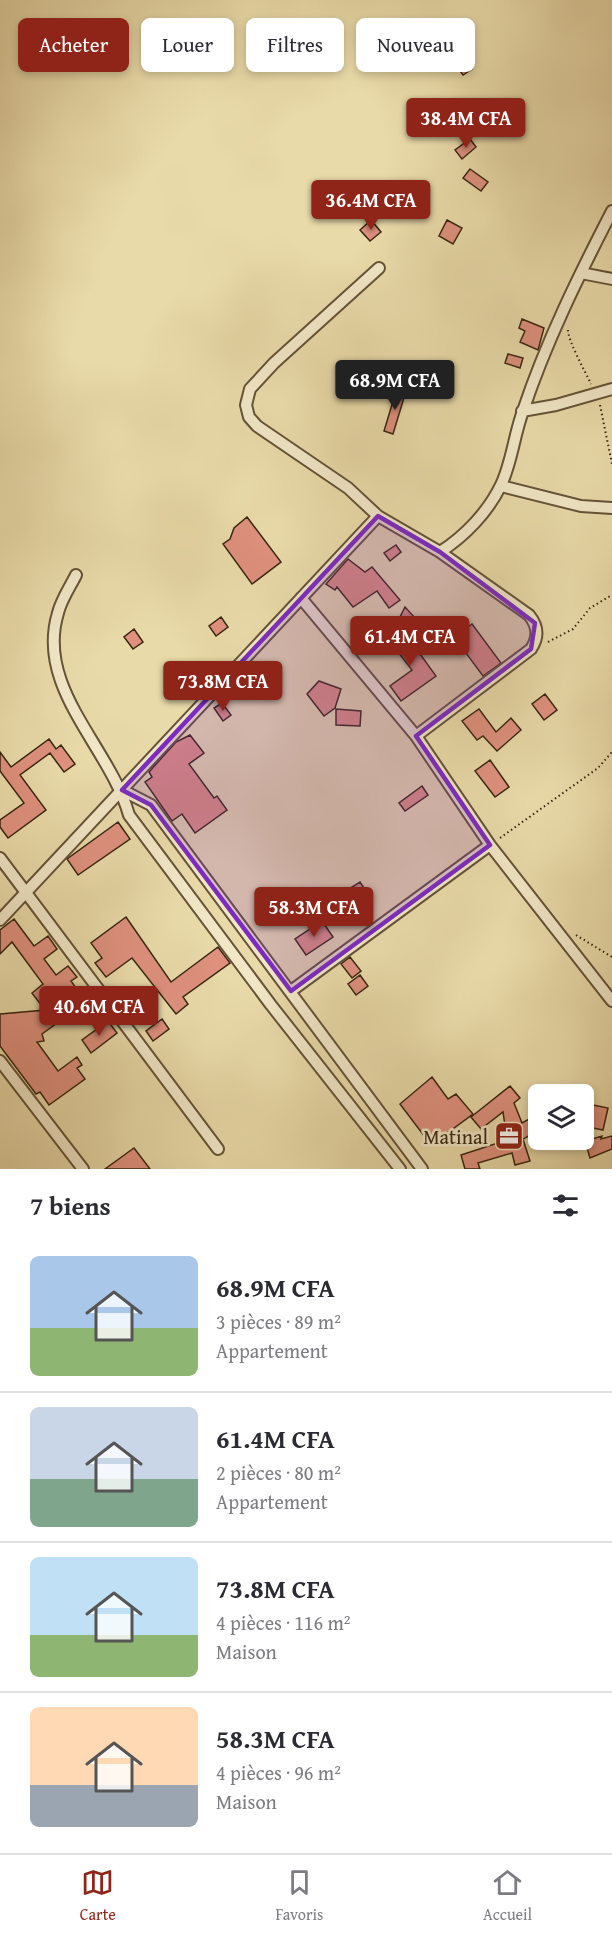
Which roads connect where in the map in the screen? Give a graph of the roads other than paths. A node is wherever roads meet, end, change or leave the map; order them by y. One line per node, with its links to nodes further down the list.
1 (612, 211): 3 (street)
2 (379, 268): 9 (street)
3 (581, 273): 4 (street); 6 (street)
4 (612, 279)
5 (612, 389): 6 (street)
6 (522, 411): 7 (street)
7 (501, 486): 8 (street); 10 (street)
8 (612, 508)
9 (378, 516): 10 (street); 12 (street)
10 (440, 552): 13 (street)
11 (76, 575): 14 (street)
12 (301, 598): 13 (street); 14 (street)
13 (416, 736): 15 (street)
14 (122, 790): 17 (street); 19 (street); 24 (street)
15 (490, 844): 19 (street); 20 (street)
16 (0, 858): 17 (street)
17 (26, 892): 18 (street); 22 (street)
18 (0, 920)
19 (291, 991): 25 (street)
20 (612, 1001)
21 (0, 1060): 23 (street)
22 (218, 1149)
23 (82, 1169)
24 (400, 1169)
25 (422, 1169)

